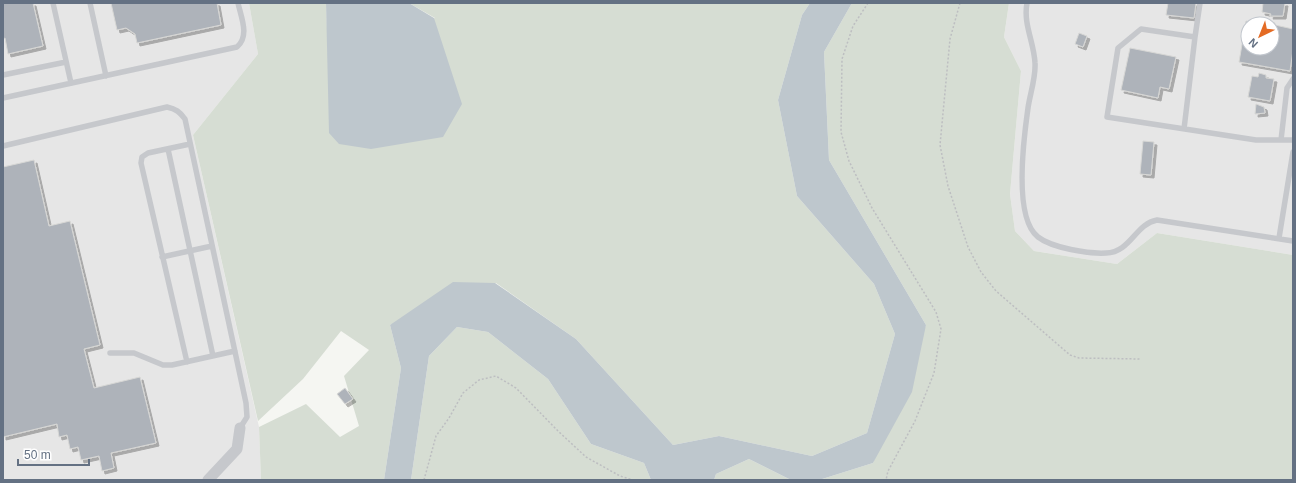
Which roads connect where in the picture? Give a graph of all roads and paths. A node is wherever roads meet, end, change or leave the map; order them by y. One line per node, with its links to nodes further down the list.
1 (53, 3): 9 (lane)
2 (90, 3): 11 (lane)
3 (238, 3): 11 (lane)
4 (868, 3): 36 (path)
5 (960, 3): 30 (path)
6 (1027, 3): 22 (lane)
7 (1200, 3): 8 (lane)
8 (1195, 37): 15 (lane); 15 (lane)
9 (66, 62): 10 (lane); 13 (lane)
10 (3, 75)
11 (106, 76): 13 (lane)
12 (1293, 79): 16 (lane)
13 (71, 84): 14 (lane)
14 (3, 98)
15 (1184, 128): 16 (lane)
16 (1280, 140): 17 (lane)
17 (1293, 140)
18 (190, 144): 19 (lane); 20 (lane); 24 (lane)
19 (3, 146)
20 (168, 149): 25 (lane); 26 (lane)
21 (1293, 152): 22 (lane)
22 (1279, 238): 23 (lane)
23 (1293, 241)
24 (212, 246): 25 (lane); 27 (lane)
25 (190, 251): 26 (lane); 29 (lane)
26 (162, 257): 31 (lane)
27 (235, 351): 29 (lane); 32 (lane)
28 (110, 353): 31 (lane)
29 (213, 356): 31 (lane)
30 (1141, 359)
31 (187, 362)
32 (240, 428): 33 (street)
33 (208, 480)
34 (424, 480): 35 (path)
35 (633, 480)
36 (886, 480)

